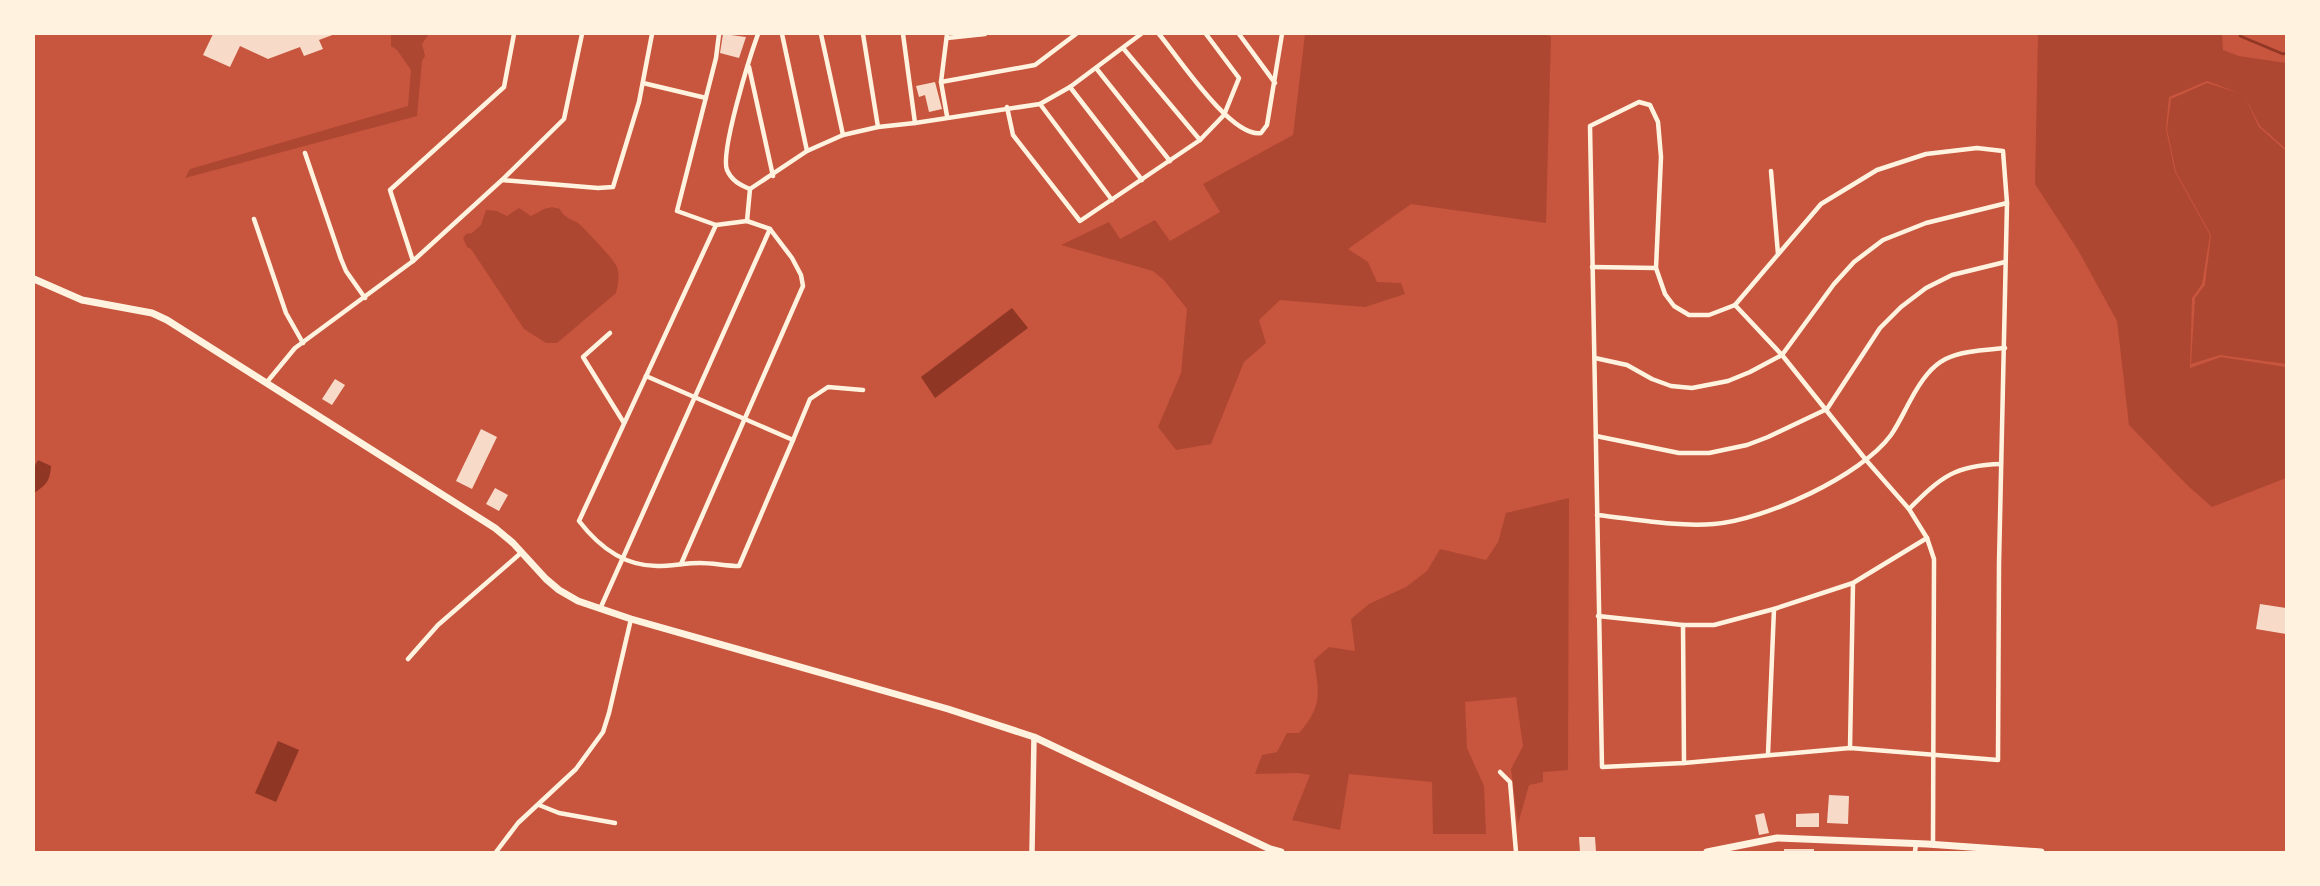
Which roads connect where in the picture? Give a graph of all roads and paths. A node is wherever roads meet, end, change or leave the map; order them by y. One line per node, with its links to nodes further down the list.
1 (514, 34): 49 (street)
2 (582, 34): 39 (street)
3 (652, 34): 23 (street)
4 (719, 34): 25 (street)
5 (758, 34): 19 (street)
6 (782, 34): 34 (street)
7 (820, 34): 32 (street)
8 (863, 34): 31 (street)
9 (903, 34): 30 (street)
10 (986, 34): 17 (street)
11 (1076, 34): 21 (street)
12 (1141, 34): 18 (street)
13 (1159, 34): 28 (street)
14 (1206, 34): 28 (street)
15 (1239, 34): 22 (street)
16 (1282, 34): 22 (street)
17 (947, 36): 21 (street)
18 (1123, 48): 20 (street); 33 (street)
19 (749, 66): 38 (street); 41 (street)
20 (1096, 68): 24 (street); 36 (street)
21 (940, 82): 29 (street)
22 (1275, 82): 28 (street)
23 (643, 83): 25 (street); 39 (street)
24 (1070, 87): 26 (street); 40 (street)
25 (706, 98): 46 (street)
26 (1040, 104): 27 (street); 42 (street)
27 (1007, 107): 29 (street); 42 (street)
28 (1224, 115): 33 (street)
29 (947, 116): 30 (street)
30 (915, 123): 31 (street)
31 (878, 127): 32 (street)
32 (843, 135): 34 (street)
33 (1200, 140): 36 (street)
34 (808, 151): 38 (street)
35 (304, 153): 54 (street)
36 (1170, 161): 40 (street)
37 (1771, 171): 48 (street)
38 (773, 176): 41 (street)
39 (502, 180): 49 (street)
40 (1142, 180): 42 (street)
41 (750, 189): 45 (street)
42 (1112, 200)
43 (2007, 203): 48 (street); 50 (street); 59 (street)
44 (254, 219): 57 (street)
45 (747, 221): 46 (street); 47 (street)
46 (716, 225): 61 (street)
47 (770, 229): 64 (street); 66 (street)
48 (1778, 254): 55 (street)
49 (413, 261): 54 (street)
50 (2005, 262): 58 (street); 65 (street)
51 (1592, 267): 52 (street); 52 (street); 60 (street)
52 (1656, 268): 55 (street)
53 (34, 279): 62 (main road)
54 (364, 298): 57 (street)
55 (1736, 305): 59 (street)
56 (610, 333): 67 (street)
57 (303, 343): 62 (street)
58 (2005, 348): 70 (street); 71 (street)
59 (1782, 355): 60 (street); 65 (street)
60 (1595, 358): 68 (street)
61 (646, 376): 64 (street); 67 (street)
62 (267, 382): 75 (main road)
63 (864, 390): 69 (street)
64 (694, 398): 66 (street); 76 (street)
65 (1827, 409): 68 (street); 70 (street)
66 (745, 419): 69 (street); 77 (street)
67 (624, 423): 76 (street)
68 (1596, 436): 73 (street)
69 (793, 440): 77 (street)
70 (1866, 460): 72 (street); 73 (street)
71 (2001, 464): 72 (street); 88 (street)
72 (1909, 509): 74 (street)
73 (1597, 515): 81 (street)
74 (1927, 538): 78 (street); 88 (street)
75 (522, 552): 79 (main road); 84 (street)
76 (623, 559): 77 (street); 79 (street)
77 (681, 564)
78 (1853, 583): 80 (street); 86 (street)
79 (600, 609): 82 (main road)
80 (1774, 609): 83 (street); 87 (street)
81 (1598, 616): 83 (street); 89 (street)
82 (631, 619): 85 (main road); 91 (street)
83 (1683, 625): 89 (street)
84 (408, 659)
85 (1034, 737): 96 (street); 97 (main road)
86 (1850, 748): 87 (street); 88 (street)
87 (1768, 754): 89 (street)
88 (1933, 754): 94 (street)
89 (1684, 762)
90 (1500, 772): 98 (street)
91 (539, 805): 92 (street); 95 (street)
92 (615, 822)
93 (1916, 843): 94 (main road); 99 (main road); 100 (street)
94 (1932, 844): 101 (main road)
95 (496, 852)
96 (1032, 852)
97 (1281, 852)
98 (1516, 852)
99 (1707, 852)
100 (1916, 852)
101 (2041, 852)

